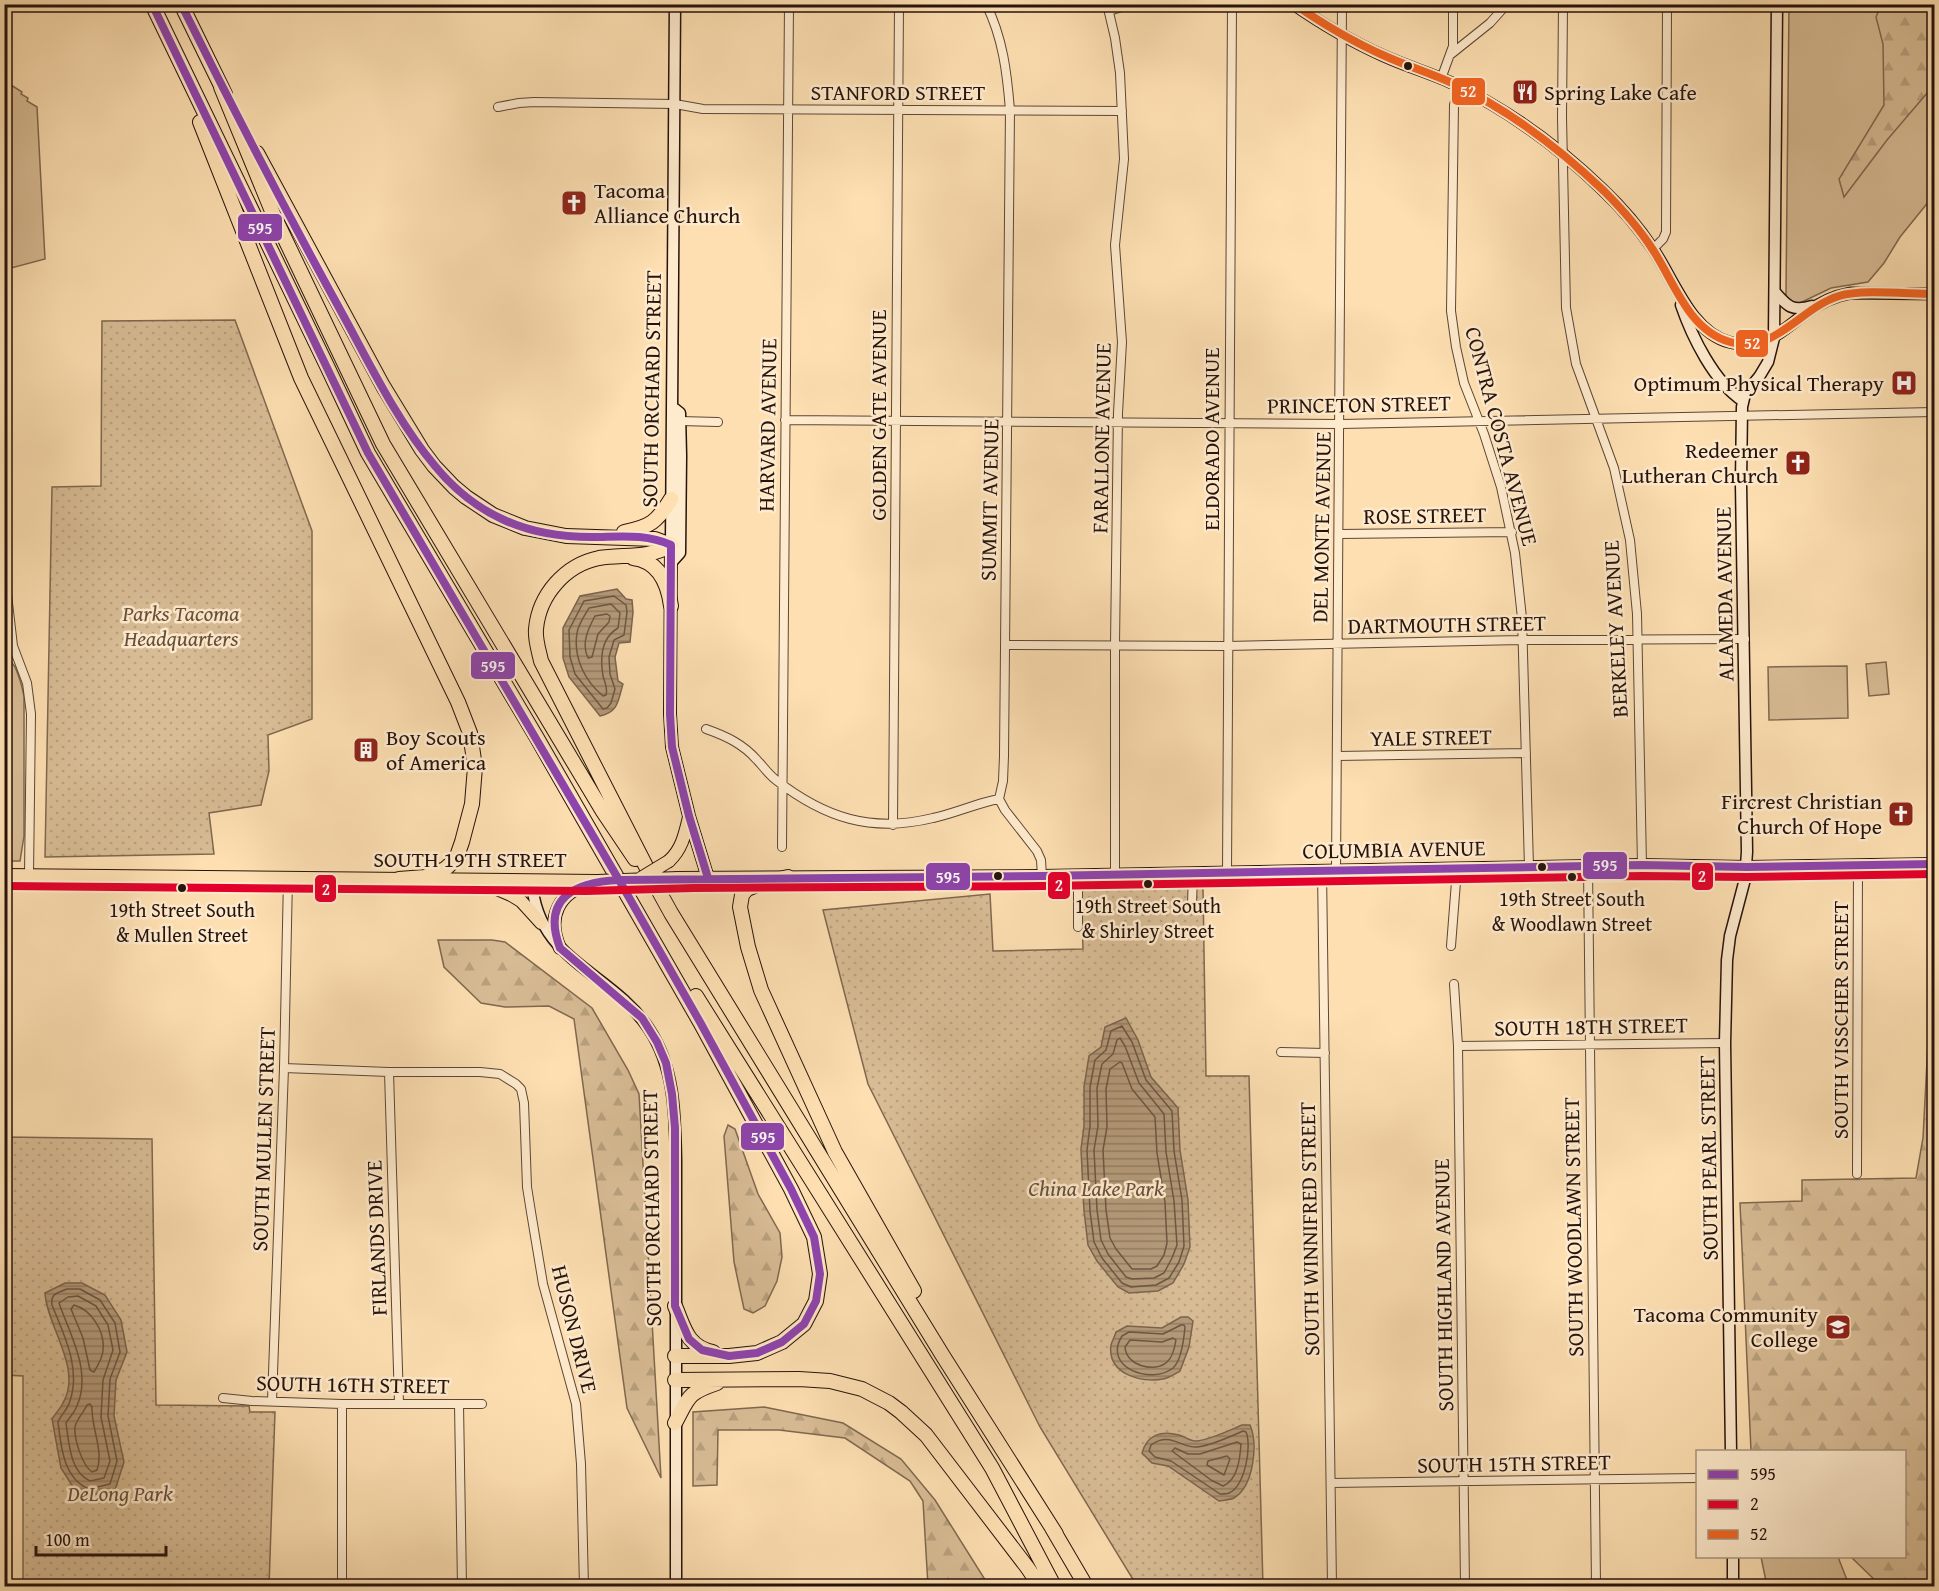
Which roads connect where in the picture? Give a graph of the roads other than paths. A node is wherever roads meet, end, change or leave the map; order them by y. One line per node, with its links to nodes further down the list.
1 (152, 4): 18 (highway)
2 (181, 4): 21 (highway)
3 (675, 4): 23 (main road, SOUTH ORCHARD STREET)
4 (789, 4): 25 (street, HARVARD AVENUE)
5 (899, 4): 26 (street, GOLDEN GATE AVENUE)
6 (986, 4): 27 (street, SUMMIT AVENUE)
7 (1131, 4): 16 (street)
8 (1232, 4): 48 (street, ELDORADO AVENUE)
9 (1293, 4): 17 (main road)
10 (1342, 4): 17 (street, DEL MONTE AVENUE)
11 (1453, 4): 19 (street)
12 (1507, 4): 19 (street)
13 (1563, 4): 29 (street, BERKELEY AVENUE)
14 (1667, 4): 30 (street)
15 (1777, 4): 32 (main road)
16 (1108, 8): 28 (street, FARALLONE AVENUE)
17 (1342, 35): 20 (main road); 49 (street, DEL MONTE AVENUE)
18 (170, 42): 74 (highway); 95 (highway)
19 (1450, 56): 20 (street)
20 (1441, 79): 22 (main road)
21 (221, 87): 53 (highway); 101 (highway)
22 (1459, 87): 29 (main road); 44 (street, CONTRA COSTA AVENUE)
23 (675, 104): 24 (street, STANFORD STREET); 25 (street, STANFORD STREET); 37 (main road, SOUTH ORCHARD STREET)
24 (498, 107)
25 (788, 110): 26 (street, STANFORD STREET); 41 (street, HARVARD AVENUE)
26 (898, 110): 27 (street, STANFORD STREET); 43 (street, GOLDEN GATE AVENUE)
27 (1010, 110): 28 (street, STANFORD STREET); 46 (street, SUMMIT AVENUE)
28 (1122, 111): 47 (street, FARALLONE AVENUE)
29 (1563, 154): 30 (main road); 40 (street, BERKELEY AVENUE)
30 (1653, 249): 31 (main road)
31 (1671, 276): 35 (main road); 36 (main road)
32 (1774, 292): 34 (main road); 35 (main road)
33 (1935, 294): 34 (main road)
34 (1819, 304): 35 (main road)
35 (1774, 338): 36 (main road)
36 (1743, 401): 39 (main road, ALAMEDA AVENUE)
37 (673, 406): 42 (main road); 50 (main road, SOUTH ORCHARD STREET)
38 (1935, 412): 39 (street, PRINCETON STREET)
39 (1742, 417): 40 (street, PRINCETON STREET); 60 (main road, ALAMEDA AVENUE)
40 (1596, 419): 44 (street, PRINCETON STREET); 59 (street, BERKELEY AVENUE)
41 (785, 420): 43 (street, PRINCETON STREET); 70 (street, HARVARD AVENUE)
42 (680, 421): 45 (street); 56 (main road)
43 (896, 421): 46 (street, PRINCETON STREET); 73 (street, GOLDEN GATE AVENUE)
44 (1478, 421): 49 (street, PRINCETON STREET); 51 (street, CONTRA COSTA AVENUE)
45 (718, 422)
46 (1008, 422): 47 (street, PRINCETON STREET); 63 (street, SUMMIT AVENUE)
47 (1118, 423): 48 (street, PRINCETON STREET); 64 (street, FARALLONE AVENUE)
48 (1229, 423): 49 (street, PRINCETON STREET); 66 (street, ELDORADO AVENUE)
49 (1341, 424): 52 (street, DEL MONTE AVENUE)
50 (671, 499): 53 (highway); 54 (main road, SOUTH ORCHARD STREET)
51 (1512, 532): 52 (street, ROSE STREET); 61 (street, CONTRA COSTA AVENUE)
52 (1339, 534): 62 (street, DEL MONTE AVENUE)
53 (591, 537): 54 (highway)
54 (671, 545): 55 (highway); 56 (main road, SOUTH ORCHARD STREET)
55 (622, 556): 58 (highway); 101 (highway)
56 (671, 563): 58 (main road, SOUTH ORCHARD STREET)
57 (4, 568): 65 (street)
58 (671, 606): 72 (main road, SOUTH ORCHARD STREET)
59 (1637, 639): 60 (street, DARTMOUTH STREET); 61 (street, DARTMOUTH STREET); 77 (street, BERKELEY AVENUE)
60 (1745, 639): 81 (main road, ALAMEDA AVENUE)
61 (1522, 640): 62 (street, DARTMOUTH STREET); 68 (street, CONTRA COSTA AVENUE)
62 (1338, 644): 66 (street, DARTMOUTH STREET); 69 (street, DEL MONTE AVENUE)
63 (1005, 645): 64 (street, DARTMOUTH STREET); 71 (street, SUMMIT AVENUE)
64 (1115, 645): 66 (street, DARTMOUTH STREET); 89 (street, FARALLONE AVENUE)
65 (9, 646): 88 (street)
66 (1227, 646): 85 (street, ELDORADO AVENUE)
67 (706, 729): 70 (street)
68 (1526, 753): 69 (street, YALE STREET); 79 (street, CONTRA COSTA AVENUE)
69 (1337, 756): 84 (street, DEL MONTE AVENUE)
70 (782, 784): 73 (street); 75 (street, HARVARD AVENUE)
71 (999, 799): 73 (street); 90 (street)
72 (689, 816): 94 (main road, SOUTH ORCHARD STREET); 96 (main road, bridge)
73 (893, 825)
74 (596, 840): 117 (highway); 139 (highway)
75 (782, 847)
76 (1935, 864): 78 (main road)
77 (1642, 865): 80 (main road, COLUMBIA AVENUE); 81 (main road, COLUMBIA AVENUE)
78 (1858, 866): 81 (main road); 114 (street, SOUTH VISSCHER STREET)
79 (1529, 867): 80 (main road, COLUMBIA AVENUE); 82 (main road, COLUMBIA AVENUE)
80 (1588, 867): 108 (street, SOUTH WOODLAWN STREET)
81 (1747, 867): 107 (main road, SOUTH PEARL STREET)
82 (1457, 869): 84 (main road, COLUMBIA AVENUE); 104 (street)
83 (1322, 871): 84 (main road, COLUMBIA AVENUE); 85 (main road, COLUMBIA AVENUE); 111 (street, SOUTH WINNIFRED STREET)
84 (1336, 871)
85 (1227, 873): 86 (main road, COLUMBIA AVENUE)
86 (1193, 874): 89 (main road, COLUMBIA AVENUE); 100 (street)
87 (4, 875): 88 (main road, SOUTH 19TH STREET)
88 (29, 875): 93 (main road, SOUTH 19TH STREET)
89 (1115, 875): 91 (main road, COLUMBIA AVENUE)
90 (1042, 876): 91 (main road, COLUMBIA AVENUE); 92 (main road, SOUTH 19TH STREET)
91 (1078, 876): 103 (street)
92 (788, 877): 94 (main road, SOUTH 19TH STREET); 132 (highway)
93 (288, 878): 95 (main road, SOUTH 19TH STREET); 112 (street, SOUTH MULLEN STREET)
94 (708, 878): 96 (main road, SOUTH 19TH STREET, bridge)
95 (399, 879): 97 (main road, SOUTH 19TH STREET)
96 (640, 879): 99 (main road, SOUTH 19TH STREET, bridge)
97 (476, 880): 98 (main road, SOUTH 19TH STREET); 102 (main road)
98 (531, 881): 99 (main road, SOUTH 19TH STREET); 102 (main road, SOUTH ORCHARD STREET)
99 (590, 882): 105 (main road)
100 (1191, 904)
101 (671, 913): 132 (highway)
102 (541, 923): 105 (main road, SOUTH ORCHARD STREET)
103 (1078, 927)
104 (1451, 946)
105 (560, 948): 115 (main road, SOUTH ORCHARD STREET)
106 (1454, 984): 109 (street, SOUTH HIGHLAND AVENUE)
107 (1725, 1042): 108 (street, SOUTH 18TH STREET); 127 (main road, SOUTH PEARL STREET)
108 (1589, 1044): 109 (street, SOUTH 18TH STREET); 129 (street, SOUTH WOODLAWN STREET)
109 (1458, 1046): 130 (street, SOUTH HIGHLAND AVENUE)
110 (1281, 1052): 111 (street)
111 (1325, 1053): 131 (street, SOUTH WINNIFRED STREET)
112 (284, 1068): 113 (street); 121 (street, SOUTH MULLEN STREET)
113 (389, 1072): 122 (street, FIRLANDS DRIVE); 136 (street, HUSON DRIVE)
114 (1857, 1174)
115 (675, 1305): 116 (main road, SOUTH ORCHARD STREET); 117 (highway)
116 (675, 1356): 117 (highway); 119 (main road, SOUTH ORCHARD STREET)
117 (729, 1356)
118 (730, 1379): 119 (highway); 126 (highway); 138 (highway)
119 (675, 1380): 126 (main road, SOUTH ORCHARD STREET)
120 (223, 1398): 121 (street, SOUTH 16TH STREET)
121 (272, 1401): 123 (street, SOUTH 16TH STREET)
122 (399, 1403): 123 (street, SOUTH 16TH STREET); 124 (street, SOUTH 16TH STREET)
123 (342, 1404): 134 (street)
124 (459, 1404): 125 (street, SOUTH 16TH STREET); 135 (street)
125 (482, 1404)
126 (675, 1423): 137 (main road, SOUTH ORCHARD STREET)
127 (1731, 1450)
128 (1696, 1478): 129 (street, SOUTH 15TH STREET)
129 (1594, 1479): 130 (street, SOUTH 15TH STREET); 143 (street, SOUTH WOODLAWN STREET)
130 (1464, 1482): 131 (street, SOUTH 15TH STREET); 142 (street, SOUTH HIGHLAND AVENUE)
131 (1331, 1483): 141 (street, SOUTH WINNIFRED STREET)
132 (1056, 1534): 140 (highway)
133 (1733, 1558): 144 (main road)
134 (342, 1587)
135 (462, 1587)
136 (585, 1587)
137 (676, 1587)
138 (1040, 1587)
139 (1053, 1587)
140 (1086, 1587)
141 (1332, 1587)
142 (1466, 1587)
143 (1596, 1587)
144 (1733, 1587)

